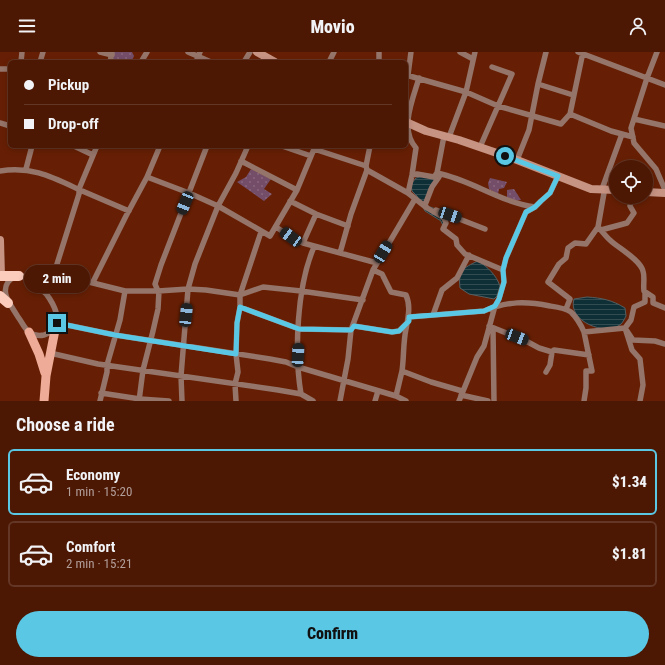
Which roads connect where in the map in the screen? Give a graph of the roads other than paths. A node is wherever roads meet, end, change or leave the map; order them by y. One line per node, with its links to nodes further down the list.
1 (100, 52): 9 (street)
2 (188, 52): 12 (street)
3 (257, 52): 11 (street)
4 (411, 52): 15 (street)
5 (460, 52): 13 (street)
6 (475, 52): 13 (street)
7 (546, 52): 19 (street)
8 (657, 52): 18 (street)
9 (112, 53)
10 (581, 53): 18 (street); 22 (street)
11 (268, 54)
12 (198, 57)
13 (473, 59): 21 (street)
14 (492, 67): 23 (street)
15 (408, 69)
16 (408, 75): 17 (street)
17 (419, 78): 21 (street); 25 (street)
18 (647, 78): 20 (street); 27 (street)
19 (538, 84): 22 (street); 26 (street)
20 (665, 85)
21 (466, 92): 23 (street); 32 (street)
22 (573, 95): 24 (street)
23 (498, 106): 26 (street); 34 (street)
24 (570, 114): 26 (street); 31 (street)
25 (408, 115)
26 (533, 116): 45 (street)
27 (634, 119): 29 (street); 33 (street)
28 (408, 123): 32 (street)
29 (665, 126)
30 (408, 130): 51 (street)
31 (622, 134): 33 (street); 55 (street)
32 (446, 136): 34 (street); 50 (street)
33 (633, 137): 59 (street)
34 (480, 147): 45 (street)
35 (31, 148): 48 (street)
36 (78, 148): 43 (street)
37 (96, 148): 43 (street)
38 (159, 148): 53 (street)
39 (206, 148): 60 (street)
40 (247, 148): 46 (street)
41 (288, 148): 44 (street)
42 (370, 148): 47 (street)
43 (93, 155): 54 (street)
44 (311, 156): 47 (street); 56 (street)
45 (517, 160): 52 (street)
46 (242, 161): 56 (street); 65 (street)
47 (366, 168): 61 (street); 70 (street)
48 (26, 169): 49 (street); 54 (street)
49 (0, 171)
50 (437, 173): 51 (street); 66 (street); 67 (street)
51 (412, 175): 61 (street)
52 (558, 176): 55 (street); 66 (street)
53 (147, 177): 60 (street); 68 (street)
54 (79, 189): 68 (street); 83 (street)
55 (602, 189): 57 (street); 72 (street)
56 (297, 190): 63 (street)
57 (609, 190)
58 (653, 192): 59 (street)
59 (665, 192)
60 (189, 193): 65 (street); 89 (street)
61 (408, 193): 62 (street)
62 (415, 199): 67 (street); 80 (street)
63 (290, 201): 69 (street); 71 (street)
64 (630, 204): 72 (street)
65 (218, 206): 74 (street); 87 (street)
66 (535, 207): 82 (street)
67 (427, 208): 73 (street); 79 (street)
68 (129, 211): 86 (street)
69 (316, 214): 70 (street); 76 (street)
70 (348, 226): 78 (street)
71 (276, 227): 74 (street); 76 (street)
72 (600, 228): 92 (street); 100 (street)
73 (485, 229)
74 (261, 232): 93 (street)
75 (0, 240): 84 (street)
76 (303, 243): 77 (street)
77 (314, 247): 78 (street); 90 (street)
78 (340, 253): 80 (street)
79 (469, 255): 82 (street); 101 (street)
80 (377, 264): 81 (street)
81 (373, 270): 95 (street); 102 (street)
82 (503, 270): 97 (street)
83 (54, 273): 86 (street); 91 (street)
84 (0, 276): 85 (highway)
85 (19, 276): 91 (street); 96 (street)
86 (92, 282): 88 (street)
87 (188, 289): 89 (street); 93 (street); 113 (street)
88 (125, 291): 89 (street); 110 (street)
89 (158, 291): 111 (street)
90 (301, 291): 93 (street); 95 (street); 107 (street)
91 (45, 292): 103 (street)
92 (645, 293): 99 (street); 106 (street)
93 (240, 295): 98 (street)
94 (0, 296): 96 (highway)
95 (363, 300): 105 (street)
96 (8, 303): 108 (street)
97 (495, 306): 100 (street); 101 (street); 104 (street)
98 (240, 307): 107 (street); 116 (street)
99 (665, 308)
100 (566, 309): 109 (street)
101 (434, 315): 102 (street)
102 (409, 319): 105 (street); 121 (street)
103 (56, 324): 108 (street); 110 (street); 115 (main road)
104 (491, 327): 114 (street); 129 (street); 144 (street)
105 (352, 328): 107 (street); 125 (street)
106 (625, 328): 109 (street); 112 (street); 146 (street)
107 (299, 329): 119 (street)
108 (30, 332): 123 (main road)
109 (584, 332): 117 (street)
110 (115, 335): 111 (street); 118 (street)
111 (150, 341): 113 (street); 120 (street)
112 (665, 344)
113 (184, 347): 116 (street); 124 (street)
114 (552, 352): 117 (street); 122 (street)
115 (50, 353): 118 (street); 123 (main road)
116 (236, 354): 119 (street); 126 (street)
117 (589, 356): 145 (street)
118 (107, 365): 120 (street); 128 (street)
119 (298, 367): 125 (street); 130 (street)
120 (142, 370): 124 (street); 132 (street)
121 (402, 371): 129 (street); 131 (street)
122 (546, 372)
123 (46, 376): 134 (main road)
124 (181, 376): 126 (street); 137 (street)
125 (344, 381): 127 (street); 139 (street)
126 (235, 384): 130 (street); 138 (street)
127 (378, 391): 131 (street); 140 (street)
128 (101, 393): 132 (street); 135 (street)
129 (461, 393): 142 (street); 143 (street)
130 (301, 394): 133 (street)
131 (396, 396): 141 (street)
132 (139, 400): 136 (street)
133 (309, 400)
134 (44, 401)
135 (100, 401)
136 (169, 401)
137 (182, 401)
138 (236, 401)
139 (340, 401)
140 (375, 401)
141 (406, 401)
142 (458, 401)
143 (488, 401)
144 (494, 401)
145 (584, 401)
146 (640, 401)

